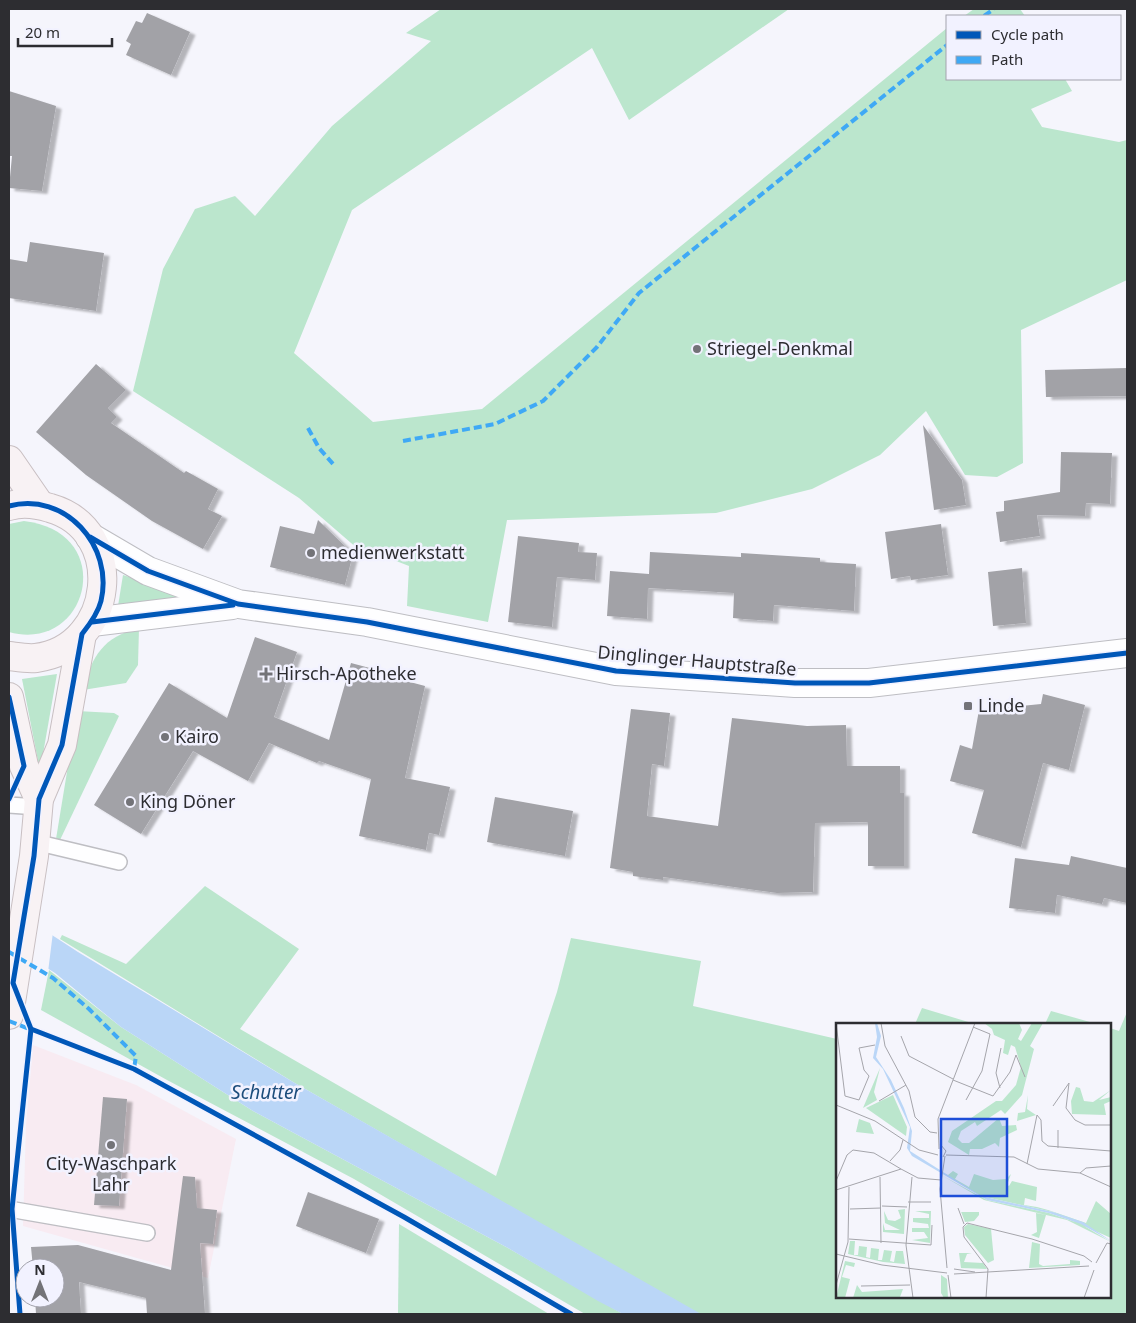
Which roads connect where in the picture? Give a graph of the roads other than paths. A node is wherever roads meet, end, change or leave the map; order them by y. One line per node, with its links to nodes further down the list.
1 (9, 460): 2 (main road)
2 (40, 505): 3 (main road); 4 (main road)
3 (9, 506)
4 (90, 537): 5 (street, Dinglinger Hauptstraße); 6 (main road)
5 (238, 604): 6 (street, Dinglinger Hauptstraße); 7 (street, Dinglinger Hauptstraße)
6 (87, 628): 8 (main road); 10 (main road)
7 (1127, 652)
8 (9, 656)
9 (9, 697): 10 (main road)
10 (39, 803): 11 (lane); 12 (main road)
11 (9, 805)
12 (34, 849): 13 (lane); 14 (main road)
13 (119, 862)
14 (9, 1015)
15 (9, 1209): 16 (lane)
16 (147, 1233)

